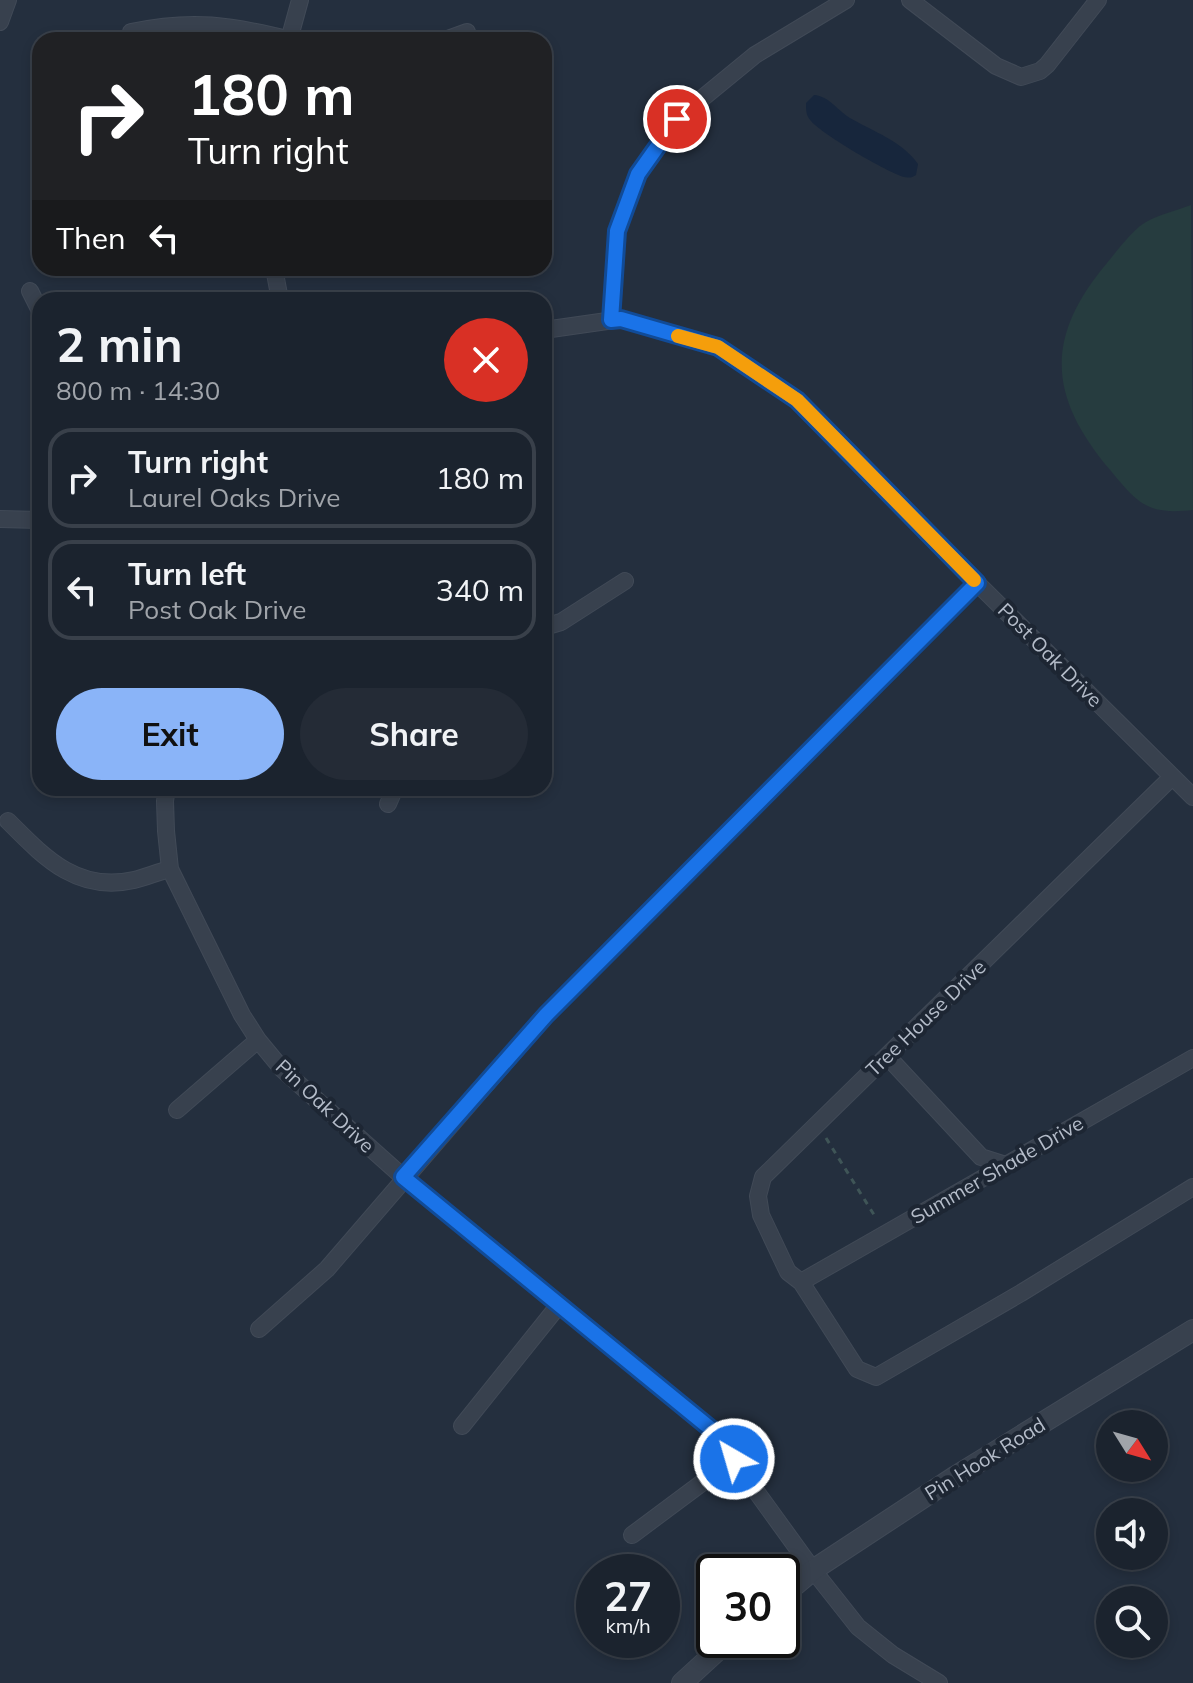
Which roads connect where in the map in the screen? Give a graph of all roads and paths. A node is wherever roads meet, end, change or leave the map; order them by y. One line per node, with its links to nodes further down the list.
1 (8, 0): 6 (street)
2 (300, 0): 9 (street)
3 (846, 0): 12 (street)
4 (910, 0): 5 (street)
5 (1098, 0)
6 (0, 22)
7 (131, 32): 8 (street)
8 (252, 32)
9 (292, 32)
10 (30, 291): 11 (street)
11 (32, 295)
12 (611, 320): 13 (street, Post Oak Drive); 17 (street, Post Oak Drive)
13 (552, 329)
14 (0, 519): 15 (street)
15 (32, 520)
16 (625, 581): 18 (street)
17 (977, 583): 19 (street, Post Oak Drive); 32 (street)
18 (552, 625)
19 (1172, 777): 22 (street, Post Oak Drive); 27 (street, Tree House Drive)
20 (167, 796): 25 (street, Pin Oak Drive)
21 (392, 796): 23 (street)
22 (1193, 797)
23 (388, 804)
24 (8, 821): 25 (street)
25 (170, 869): 26 (street, Pin Oak Drive)
26 (258, 1040): 29 (street); 32 (street, Pin Oak Drive)
27 (887, 1056): 31 (street); 35 (street, Tree House Drive)
28 (1193, 1058): 31 (street, Summer Shade Drive)
29 (177, 1110)
30 (824, 1135): 34 (path)
31 (1006, 1165): 35 (street, Summer Shade Drive)
32 (403, 1177): 36 (street, Pin Oak Drive); 37 (street)
33 (1193, 1187): 35 (street, Tree House Drive)
34 (876, 1218)
35 (801, 1282)
36 (559, 1305): 39 (street); 40 (street, Pin Oak Drive)
37 (259, 1329)
38 (1193, 1330): 42 (street, Pin Hook Road)
39 (462, 1426)
40 (734, 1459): 41 (street); 42 (street, Pin Oak Drive)
41 (632, 1535)
42 (813, 1570): 43 (street, Pin Hook Road); 45 (street, Pin Oak Drive)
43 (800, 1581)
44 (709, 1658): 46 (street)
45 (910, 1676): 47 (street, Pin Oak Drive)
46 (682, 1683)
47 (939, 1683)

